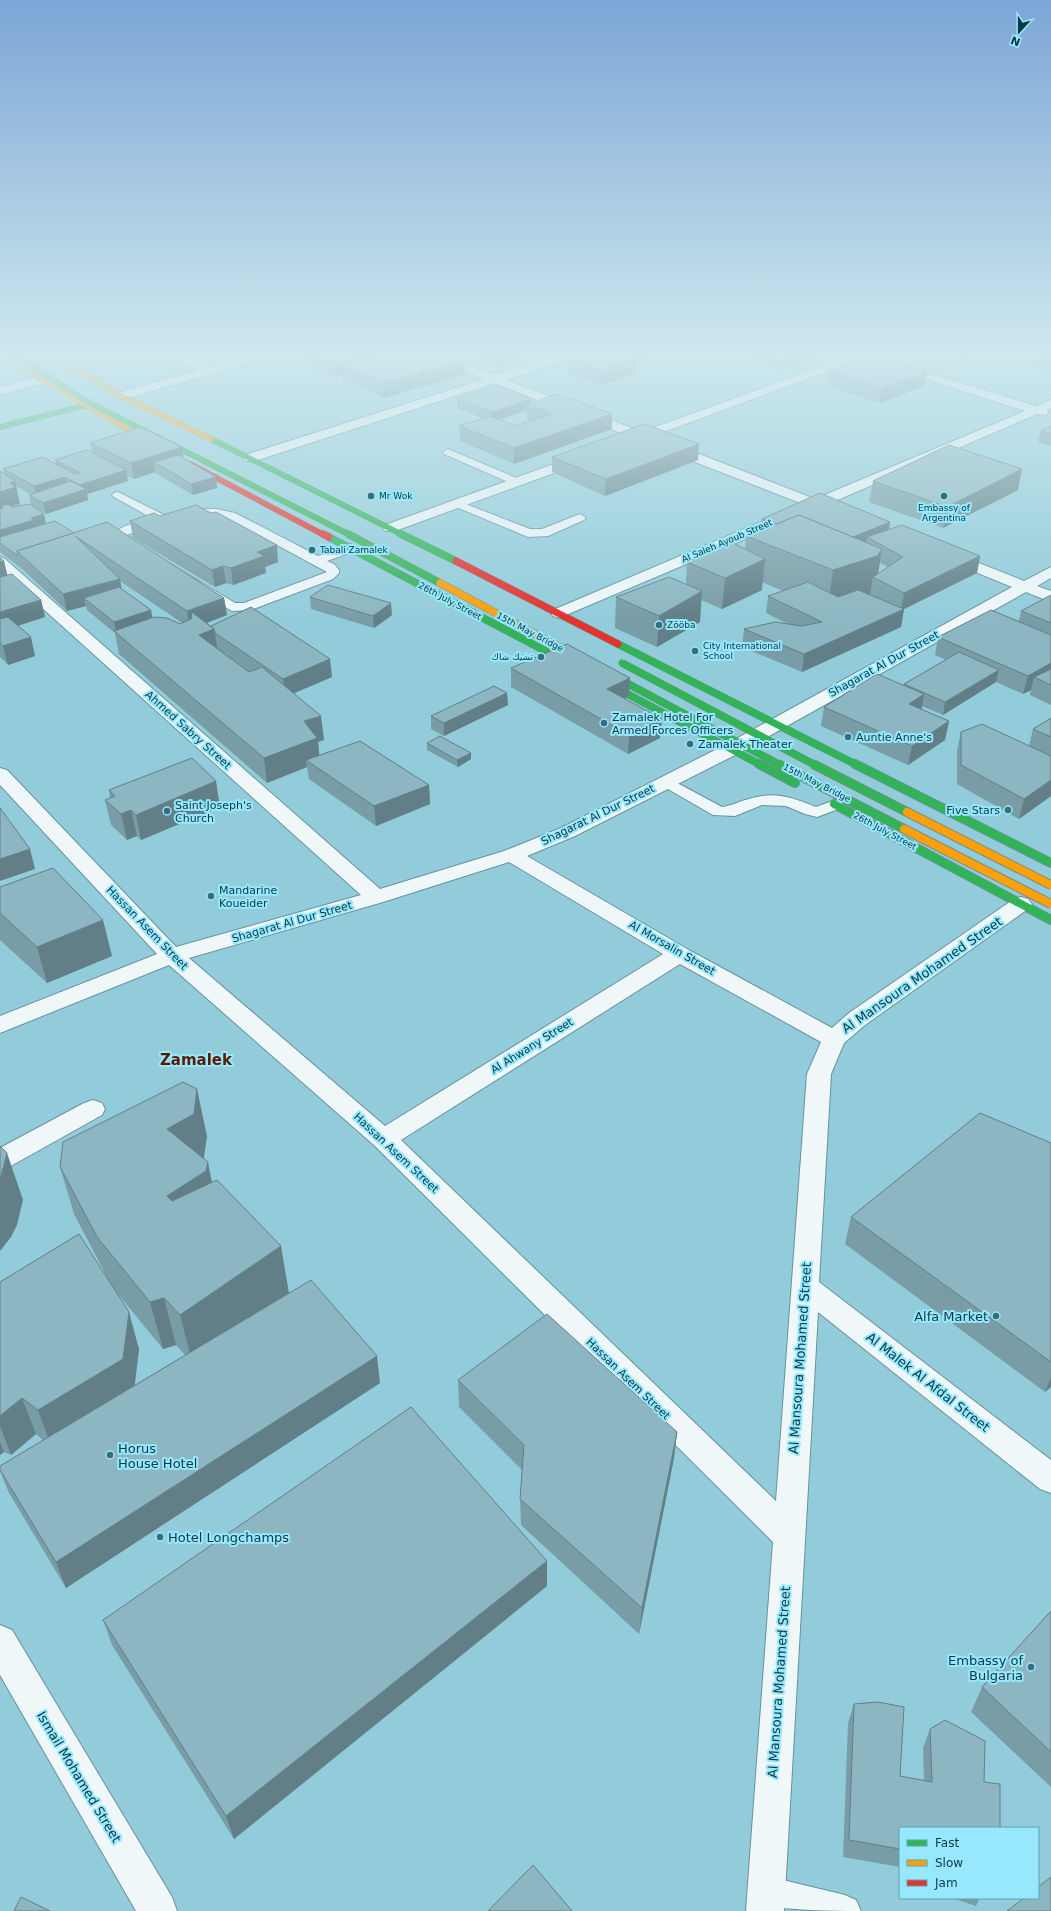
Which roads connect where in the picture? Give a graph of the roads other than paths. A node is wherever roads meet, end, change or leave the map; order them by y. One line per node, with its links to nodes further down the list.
1 (151, 443): 18 (main road, 26th July Street)
2 (169, 443): 37 (main road, 15th May Bridge, bridge)
3 (219, 443): 9 (main road)
4 (296, 443): 9 (street)
5 (662, 443): 13 (street)
6 (961, 443): 13 (street, Al Saleh Ayoub Street)
7 (448, 452): 10 (lane)
8 (592, 455): 10 (street)
9 (250, 458): 17 (main road)
10 (517, 482): 12 (street)
11 (118, 495): 16 (lane)
12 (458, 504): 15 (lane); 17 (street)
13 (816, 504): 14 (street); 25 (street, Al Saleh Ayoub Street)
14 (844, 515)
15 (580, 518)
16 (163, 519): 20 (lane); 20 (lane)
17 (390, 528): 25 (main road)
18 (351, 548): 20 (lane); 28 (main road, 26th July Street)
19 (938, 552): 23 (street)
20 (317, 560)
21 (0, 562): 35 (street, Ahmed Sabry Street)
22 (1051, 572): 23 (street, Shagarat Al Dur Street)
23 (1024, 586): 24 (street); 27 (street, Shagarat Al Dur Street)
24 (1051, 597)
25 (559, 613): 27 (main road)
26 (615, 660): 34 (main road, 15th May Bridge, bridge)
27 (774, 724): 28 (street, Shagarat Al Dur Street); 33 (main road)
28 (732, 749): 30 (street, Shagarat Al Dur Street); 31 (main road, 26th July Street)
29 (0, 774): 40 (street, Hassan Asem Street)
30 (666, 782): 31 (lane); 32 (street, Shagarat Al Dur Street)
31 (835, 805): 36 (main road, 26th July Street)
32 (511, 855): 35 (street, Shagarat Al Dur Street); 39 (street, Al Morsalin Street)
33 (1050, 862)
34 (1051, 885)
35 (376, 898): 40 (street, Shagarat Al Dur Street)
36 (1021, 904): 38 (main road, 26th July Street); 42 (street, Al Mansoura Mohamed Street)
37 (1051, 904)
38 (1051, 920)
39 (679, 954): 42 (street, Al Morsalin Street); 44 (street, Al Ahwany Street)
40 (172, 956): 41 (street, Shagarat Al Dur Street); 44 (street, Hassan Asem Street)
41 (0, 1025)
42 (834, 1039): 46 (street, Al Mansoura Mohamed Street)
43 (93, 1109): 45 (street)
44 (384, 1139): 48 (street, Hassan Asem Street)
45 (0, 1160)
46 (805, 1286): 47 (street, Al Malek Al Afdal Street); 48 (street, Al Mansoura Mohamed Street)
47 (1051, 1479)
48 (789, 1536): 50 (street, Al Mansoura Mohamed Street)
49 (0, 1642): 51 (street, Ismail Mohamed Street)
50 (765, 1902): 52 (lane)
51 (158, 1911)
52 (845, 1911)

